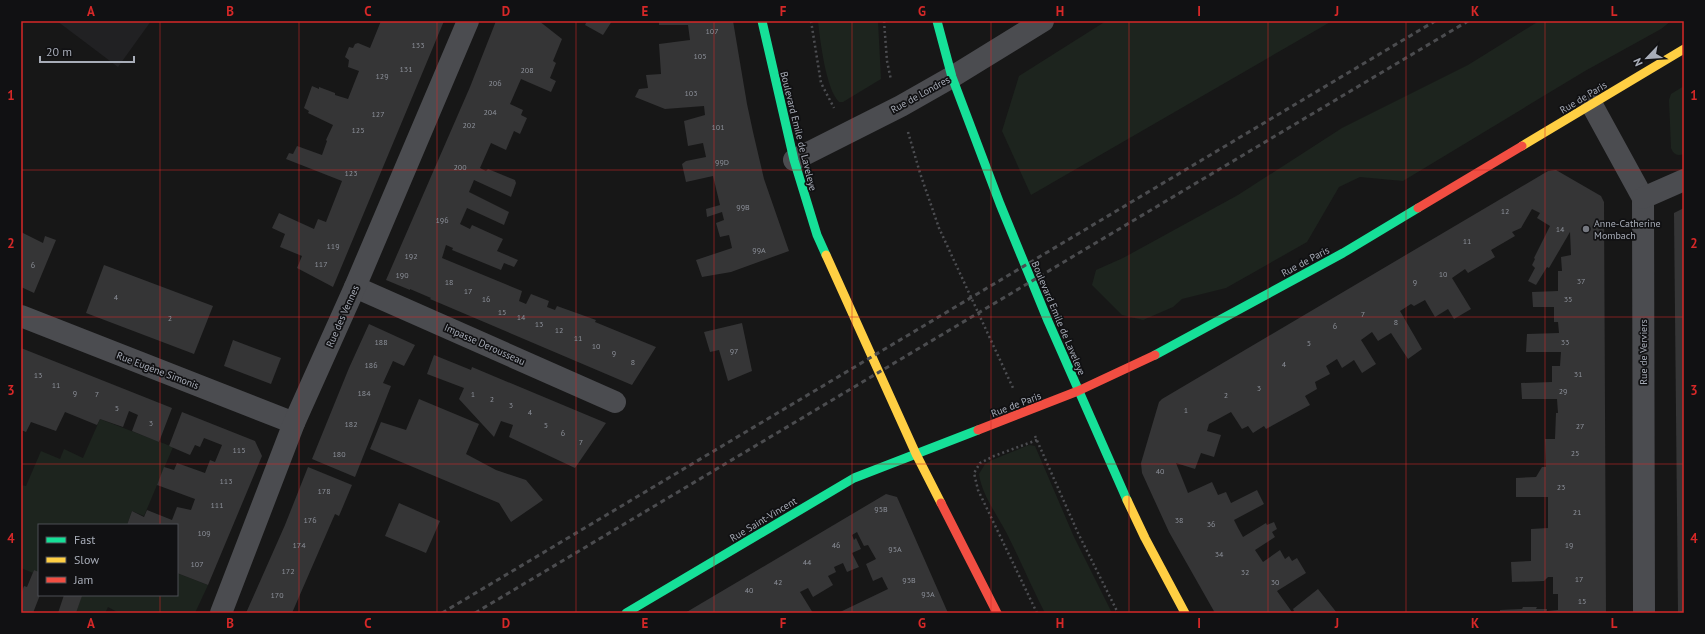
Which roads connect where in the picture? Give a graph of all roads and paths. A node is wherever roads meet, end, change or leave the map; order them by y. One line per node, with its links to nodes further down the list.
1 (468, 21): 17 (street, Rue des Vennes)
2 (762, 21): 14 (street, Boulevard Emile de Laveleye)
3 (811, 21): 13 (path)
4 (884, 21): 9 (path)
5 (937, 21): 8 (street, Boulevard Emile de Laveleye)
6 (1043, 21): 8 (street, Rue de Londres)
7 (1684, 49): 11 (street, Rue de Paris)
8 (952, 77): 12 (street, Rue de Londres); 19 (street, Boulevard Emile de Laveleye)
9 (891, 80): 10 (path); 12 (path)
10 (886, 83)
11 (1592, 105): 16 (street, Rue de Verviers); 19 (street, Rue de Paris)
12 (901, 106): 14 (street, Rue de Londres); 21 (path)
13 (840, 108)
14 (794, 160): 24 (street, Boulevard Emile de Laveleye)
15 (1684, 180): 16 (street)
16 (1643, 198): 31 (street, Rue de Verviers)
17 (355, 287): 20 (street, Impasse Derousseau); 22 (street, Rue des Vennes)
18 (21, 316): 22 (street, Rue Eugène Simonis)
19 (1078, 391): 21 (street, Rue de Paris); 30 (street, Boulevard Emile de Laveleye)
20 (615, 402)
21 (1024, 412): 23 (path); 24 (street, Rue de Paris)
22 (294, 424): 25 (street, Rue des Vennes)
23 (1037, 440): 28 (path); 29 (path)
24 (916, 454): 26 (street, Rue Saint-Vincent); 27 (street, Boulevard Emile de Laveleye)
25 (221, 613)
26 (626, 613)
27 (997, 613)
28 (1037, 613)
29 (1118, 613)
30 (1184, 613)
31 (1644, 613)

